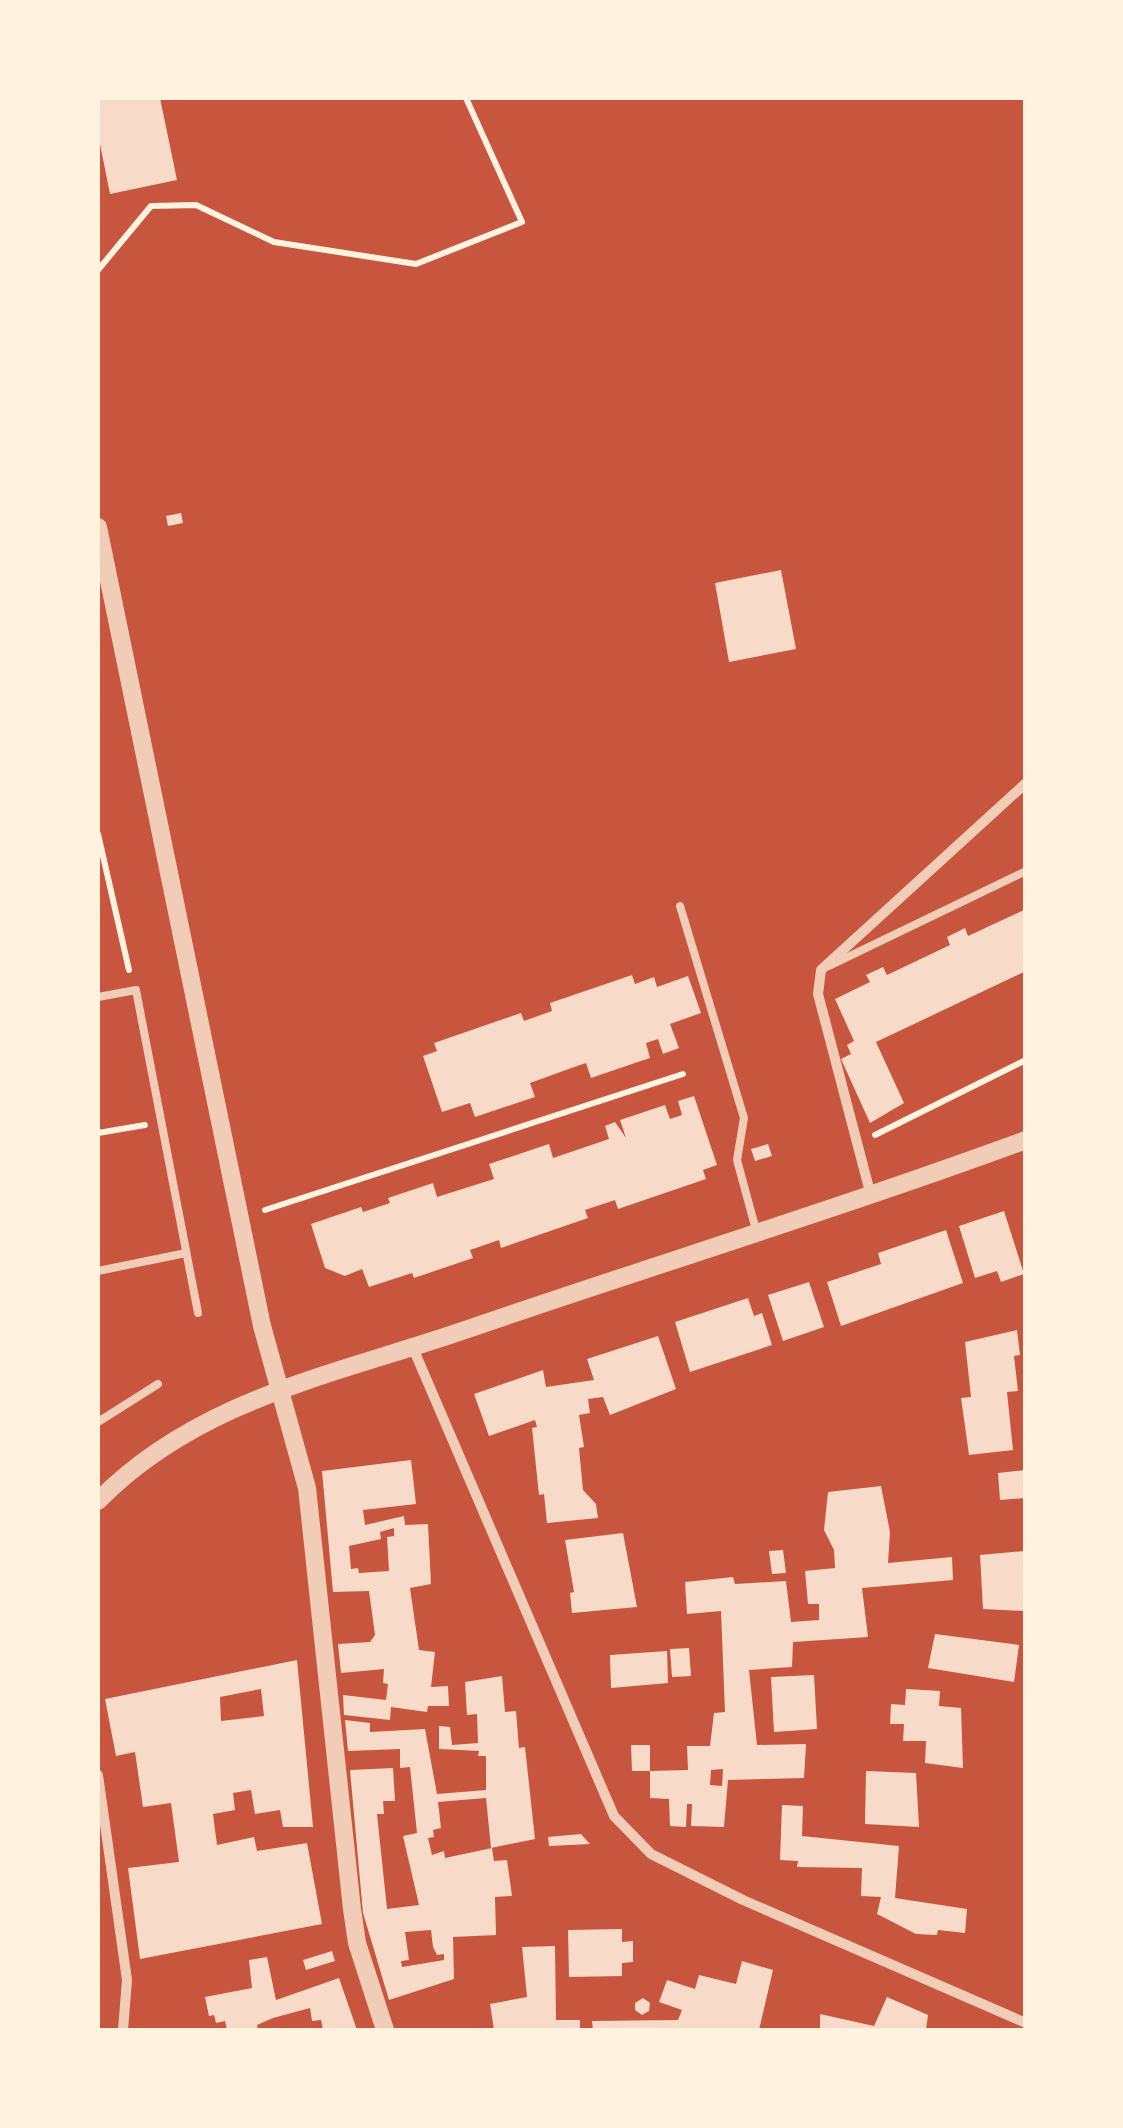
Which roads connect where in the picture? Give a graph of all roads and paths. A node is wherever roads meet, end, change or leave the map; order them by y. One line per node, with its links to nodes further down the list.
1 (466, 98): 2 (path)
2 (98, 270)
3 (98, 527): 19 (street)
4 (1026, 783): 9 (street)
5 (98, 834): 6 (path)
6 (100, 860): 10 (path)
7 (1026, 871): 9 (lane)
8 (680, 906): 20 (lane)
9 (821, 970): 16 (street)
10 (136, 990): 11 (lane); 14 (lane)
11 (98, 997)
12 (1026, 1060): 16 (path)
13 (683, 1074): 19 (path)
14 (161, 1122): 15 (path); 21 (lane)
15 (98, 1133)
16 (856, 1140): 18 (street)
17 (1026, 1140): 18 (street)
18 (870, 1192): 20 (street)
19 (240, 1218): 26 (street)
20 (756, 1230): 24 (street)
21 (186, 1253): 22 (lane); 23 (lane)
22 (98, 1271)
23 (198, 1312)
24 (413, 1348): 26 (street); 30 (street)
25 (158, 1384): 27 (lane)
26 (278, 1388): 28 (street); 32 (street)
27 (98, 1422)
28 (98, 1501)
29 (98, 1775): 31 (street)
30 (1026, 2023)
31 (123, 2030)
32 (385, 2030)

